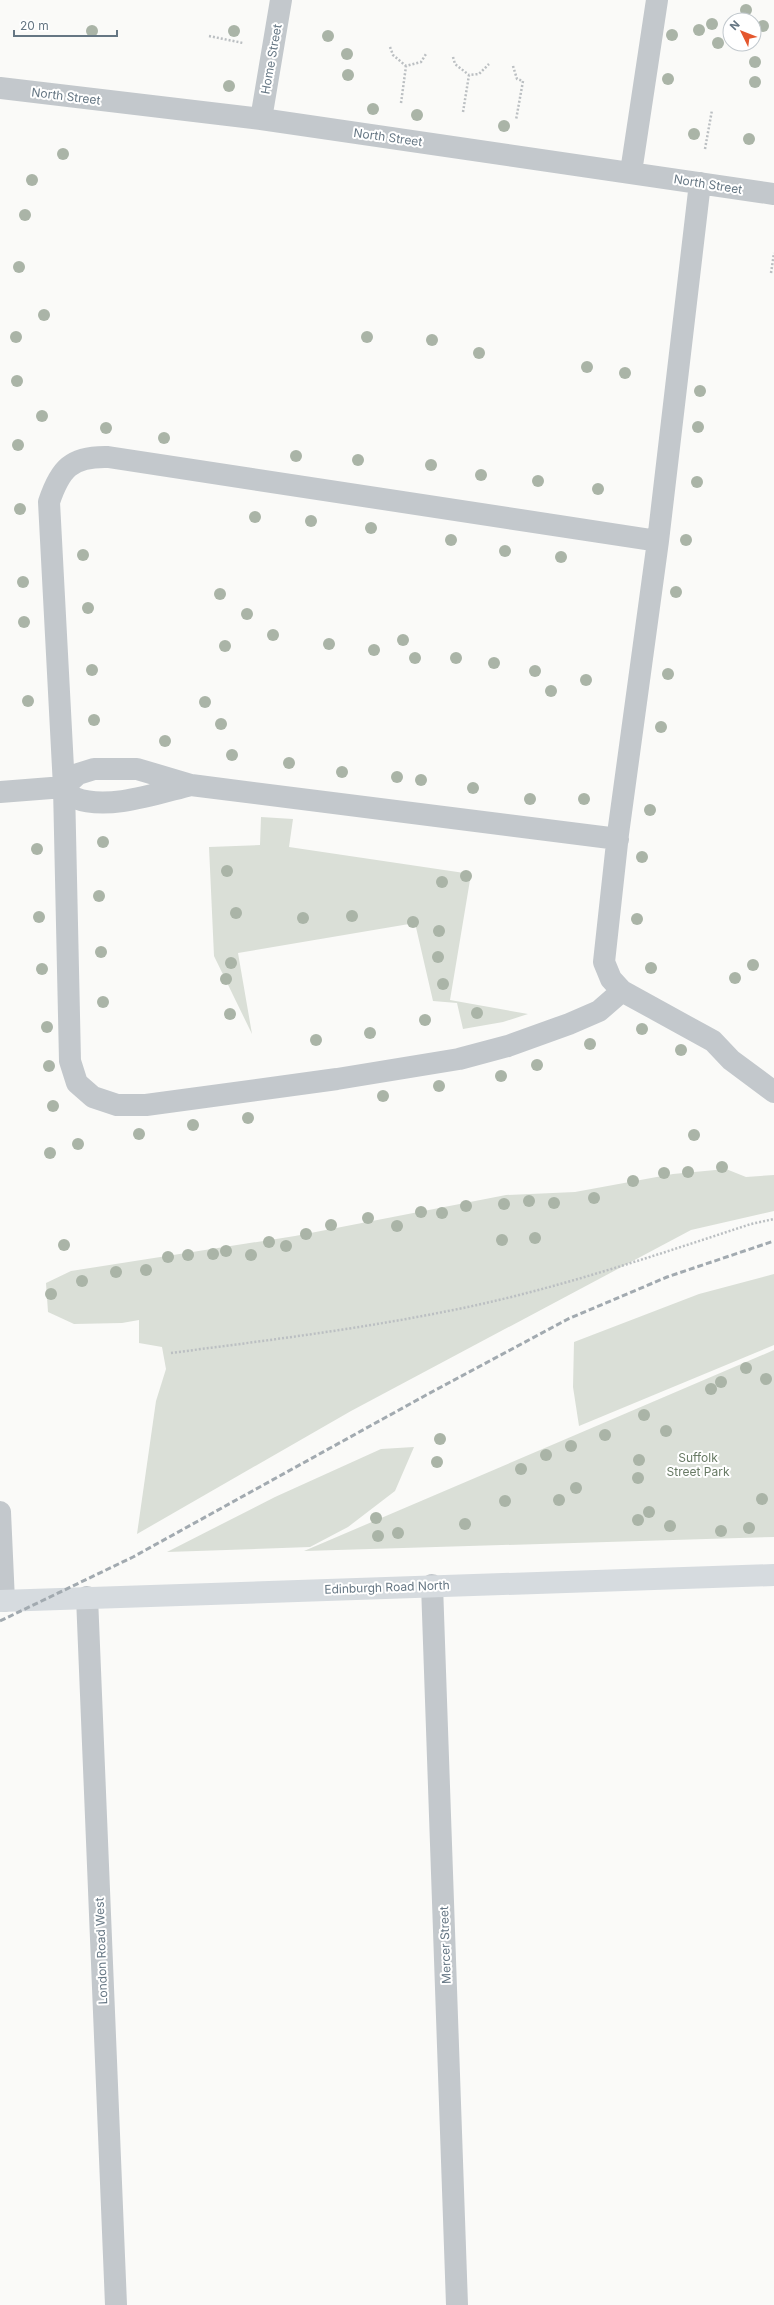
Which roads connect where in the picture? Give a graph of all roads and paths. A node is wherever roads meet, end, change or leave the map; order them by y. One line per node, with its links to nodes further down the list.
1 (281, 0): 16 (street, Home Street)
2 (657, 0): 19 (street)
3 (209, 36): 4 (path)
4 (243, 43)
5 (390, 47): 9 (path)
6 (426, 54): 9 (path)
7 (453, 57): 11 (path)
8 (489, 64): 11 (path)
9 (406, 66): 13 (path)
10 (513, 66): 17 (path)
11 (469, 75): 15 (path)
12 (0, 88): 16 (street, North Street)
13 (401, 103)
14 (712, 110): 18 (path)
15 (463, 112)
16 (261, 119): 19 (street, North Street)
17 (516, 120)
18 (705, 150)
19 (631, 172): 20 (street, North Street)
20 (700, 183): 21 (street, North Street); 24 (street)
21 (774, 194)
22 (774, 253): 23 (path)
23 (771, 273)
24 (658, 541): 26 (street); 28 (street)
25 (191, 785): 26 (street); 26 (street); 28 (street)
26 (64, 787): 27 (street); 29 (street)
27 (0, 792)
28 (618, 839): 29 (street)
29 (622, 991): 30 (street)
30 (774, 1092)
31 (774, 1219): 32 (path)
32 (171, 1352)
33 (0, 1512): 37 (street)
34 (774, 1575): 35 (main road, Edinburgh Road North)
35 (432, 1585): 36 (main road, Edinburgh Road North); 39 (street, Mercer Street)
36 (87, 1598): 37 (main road, Edinburgh Road North); 38 (street, London Road West)
37 (2, 1601)
38 (116, 2305)
39 (457, 2305)

